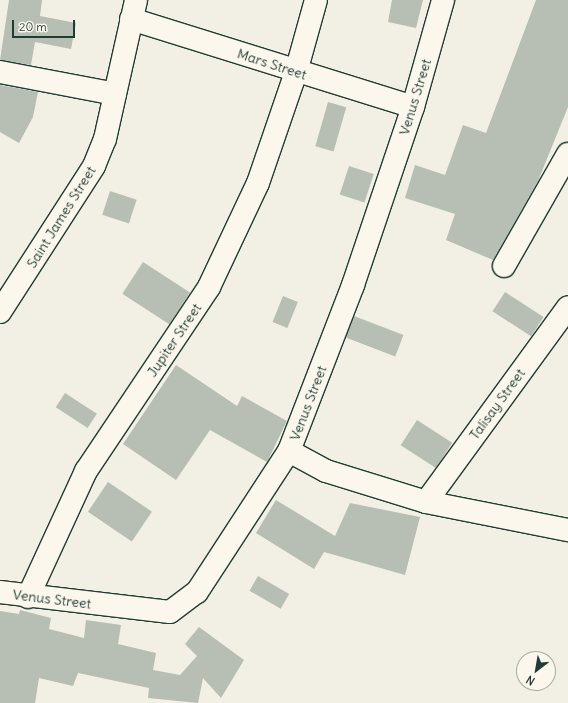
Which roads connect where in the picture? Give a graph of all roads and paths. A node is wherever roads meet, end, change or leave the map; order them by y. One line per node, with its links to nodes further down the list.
1 (316, 0): 5 (street, Jupiter Street)
2 (443, 0): 7 (street, Venus Street)
3 (134, 9): 5 (street, Mars Street); 6 (street, Saint James Street)
4 (0, 72): 6 (street)
5 (296, 72): 7 (street, Mars Street); 16 (street, Jupiter Street)
6 (115, 94): 11 (street, Saint James Street)
7 (413, 107): 12 (street, Venus Street)
8 (568, 154): 9 (street)
9 (504, 266)
10 (568, 307): 13 (street, Talisay Street)
11 (0, 312)
12 (289, 451): 13 (street); 16 (street, Venus Street)
13 (426, 502): 14 (street)
14 (568, 530)
15 (0, 592): 16 (street, Venus Street)
16 (28, 597)

